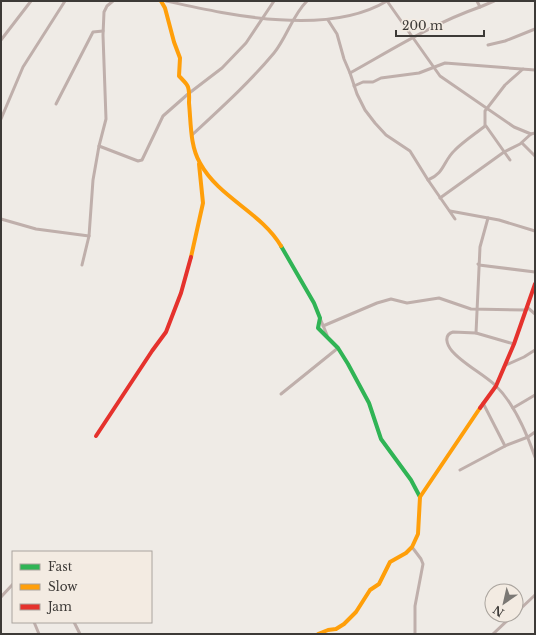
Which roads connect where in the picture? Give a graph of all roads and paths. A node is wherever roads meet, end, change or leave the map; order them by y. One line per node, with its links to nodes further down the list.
1 (31, 1): 18 (street)
2 (65, 1): 28 (street)
3 (113, 1): 16 (street)
4 (161, 1): 25 (street)
5 (166, 1): 12 (street)
6 (274, 1): 12 (street)
7 (307, 1): 13 (street)
8 (387, 1): 14 (street); 17 (street)
9 (477, 1): 11 (street)
10 (494, 1): 11 (street)
11 (480, 7): 17 (street)
12 (263, 18): 13 (street); 25 (street)
13 (294, 20): 14 (street); 32 (street)
14 (328, 20): 23 (street)
15 (535, 29): 19 (street)
16 (103, 31): 26 (street); 34 (street)
17 (412, 38): 20 (street); 23 (street)
18 (1, 40)
19 (488, 45)
20 (433, 67): 21 (street); 24 (street); 27 (street)
21 (523, 69): 22 (street); 27 (street)
22 (535, 70)
23 (350, 73): 24 (street)
24 (354, 86): 39 (street)
25 (188, 94): 32 (street); 34 (street)
26 (56, 104)
27 (487, 109): 29 (street); 31 (street)
28 (1, 119)
29 (486, 126): 35 (street); 39 (street)
30 (535, 133): 31 (street)
31 (531, 134): 33 (street)
32 (192, 135): 38 (street)
33 (522, 143): 35 (street); 36 (street)
34 (99, 146): 46 (street)
35 (504, 152): 37 (street); 40 (street)
36 (535, 156)
37 (510, 160)
38 (198, 162): 54 (street); 68 (street)
39 (428, 180): 40 (street)
40 (440, 198): 41 (street)
41 (450, 211): 42 (street); 44 (street)
42 (488, 218): 45 (street); 47 (street)
43 (1, 219): 46 (street)
44 (455, 219)
45 (535, 231)
46 (89, 236): 48 (street)
47 (478, 264): 49 (street); 52 (street)
48 (82, 265)
49 (535, 272)
50 (535, 284): 51 (street)
51 (527, 308): 52 (street); 53 (street); 58 (street)
52 (477, 309): 55 (street); 56 (street)
53 (535, 314)
54 (320, 318): 55 (street); 57 (street)
55 (323, 326): 57 (street)
56 (476, 333): 58 (street); 62 (street)
57 (327, 335): 59 (street)
58 (514, 344): 61 (street)
59 (338, 348): 63 (street); 73 (street)
60 (535, 350): 61 (street)
61 (506, 365): 62 (street)
62 (496, 386): 65 (street); 66 (street)
63 (281, 394)
64 (535, 395): 66 (street)
65 (483, 403): 70 (street); 73 (street)
66 (513, 408): 69 (street)
67 (535, 432): 69 (street)
68 (96, 436)
69 (528, 437): 70 (street); 71 (street)
70 (505, 446): 72 (street)
71 (535, 457)
72 (460, 470)
73 (420, 497): 74 (street)
74 (412, 547): 84 (street); 85 (street)
75 (12, 585): 77 (street)
76 (535, 595): 78 (street)
77 (1, 597)
78 (524, 605)
79 (34, 623): 82 (street)
80 (74, 623): 83 (street)
81 (505, 623): 86 (street)
82 (39, 634)
83 (80, 634)
84 (318, 634)
85 (415, 634)
86 (493, 634)

